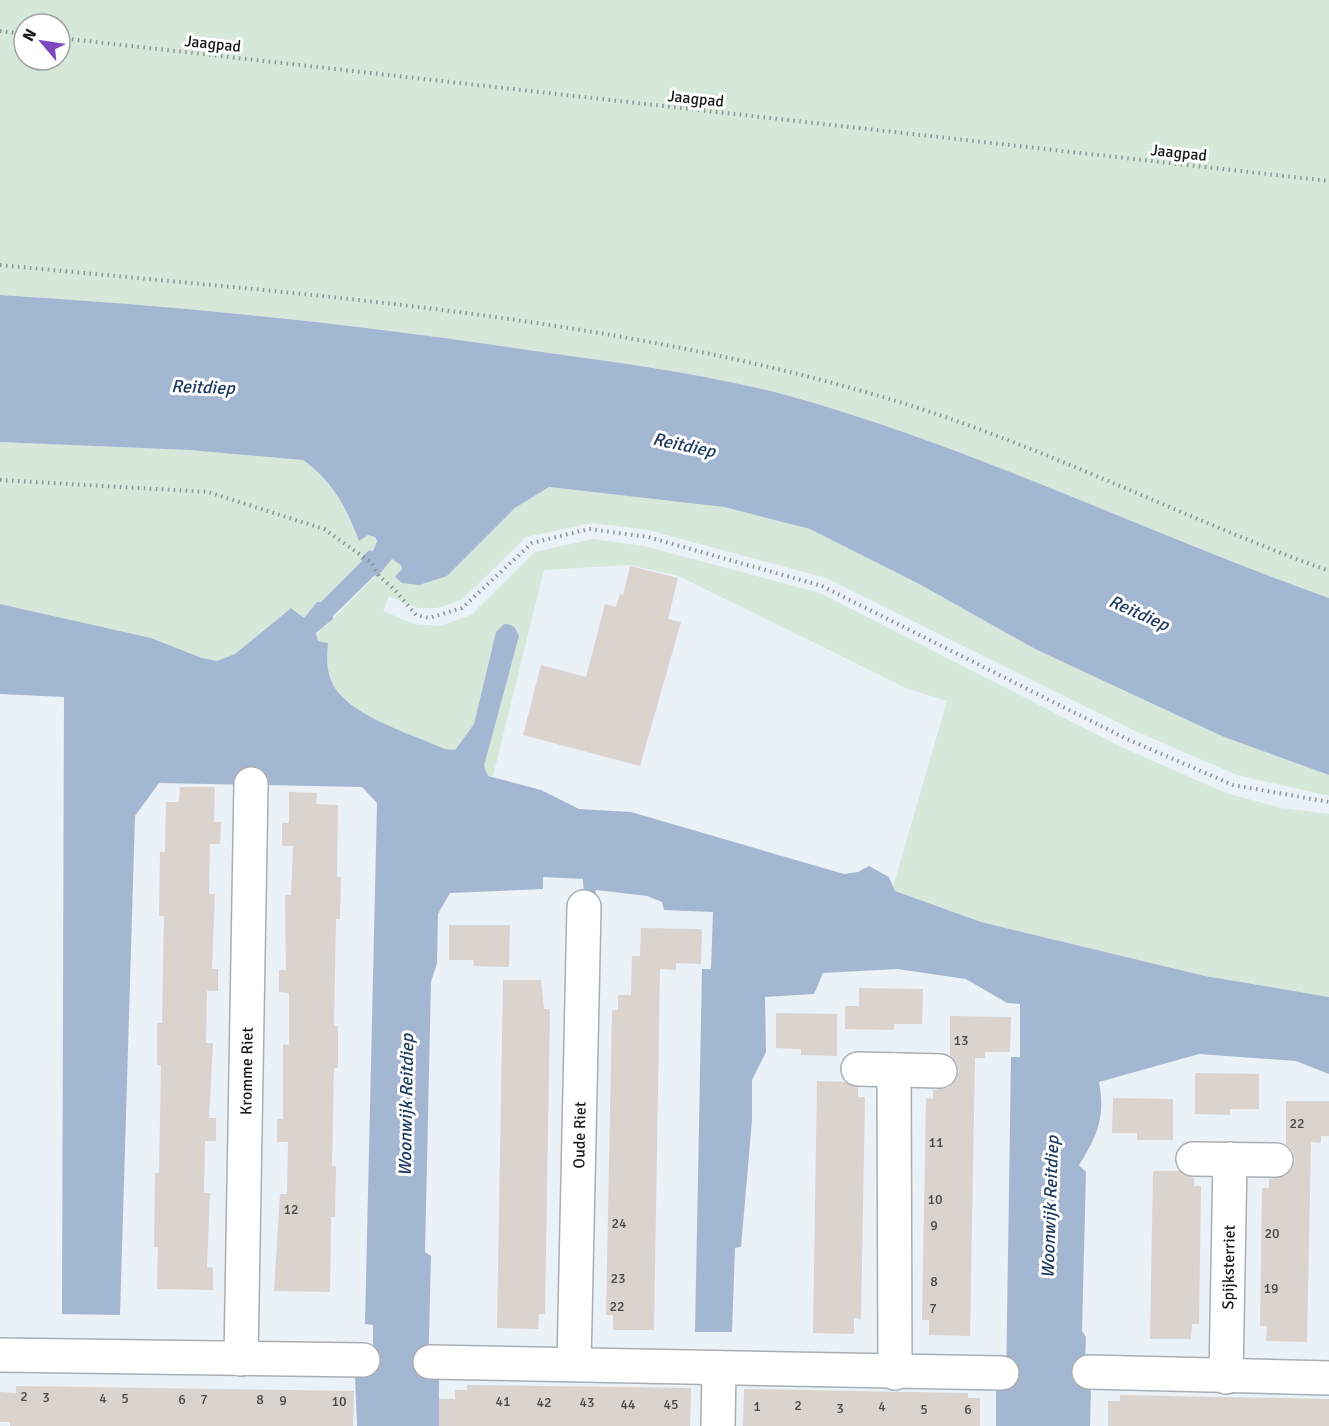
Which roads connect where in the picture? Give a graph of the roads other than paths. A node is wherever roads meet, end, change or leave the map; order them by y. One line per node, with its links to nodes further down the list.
1 (251, 784): 10 (street, Kromme Riet)
2 (584, 907): 13 (street, Oude Riet)
3 (858, 1069): 4 (street)
4 (894, 1070): 5 (street); 15 (street)
5 (940, 1071)
6 (1193, 1159): 7 (street)
7 (1230, 1159): 8 (street); 18 (street, Spijksterriet)
8 (1276, 1160)
9 (0, 1355): 10 (street)
10 (241, 1359): 11 (street)
11 (363, 1360)
12 (430, 1362): 13 (street)
13 (574, 1363): 14 (street)
14 (719, 1368): 15 (street); 20 (street)
15 (895, 1372): 17 (street)
16 (1089, 1372): 18 (street)
17 (1002, 1373)
18 (1226, 1377): 19 (street)
19 (1329, 1378)
20 (718, 1426)

